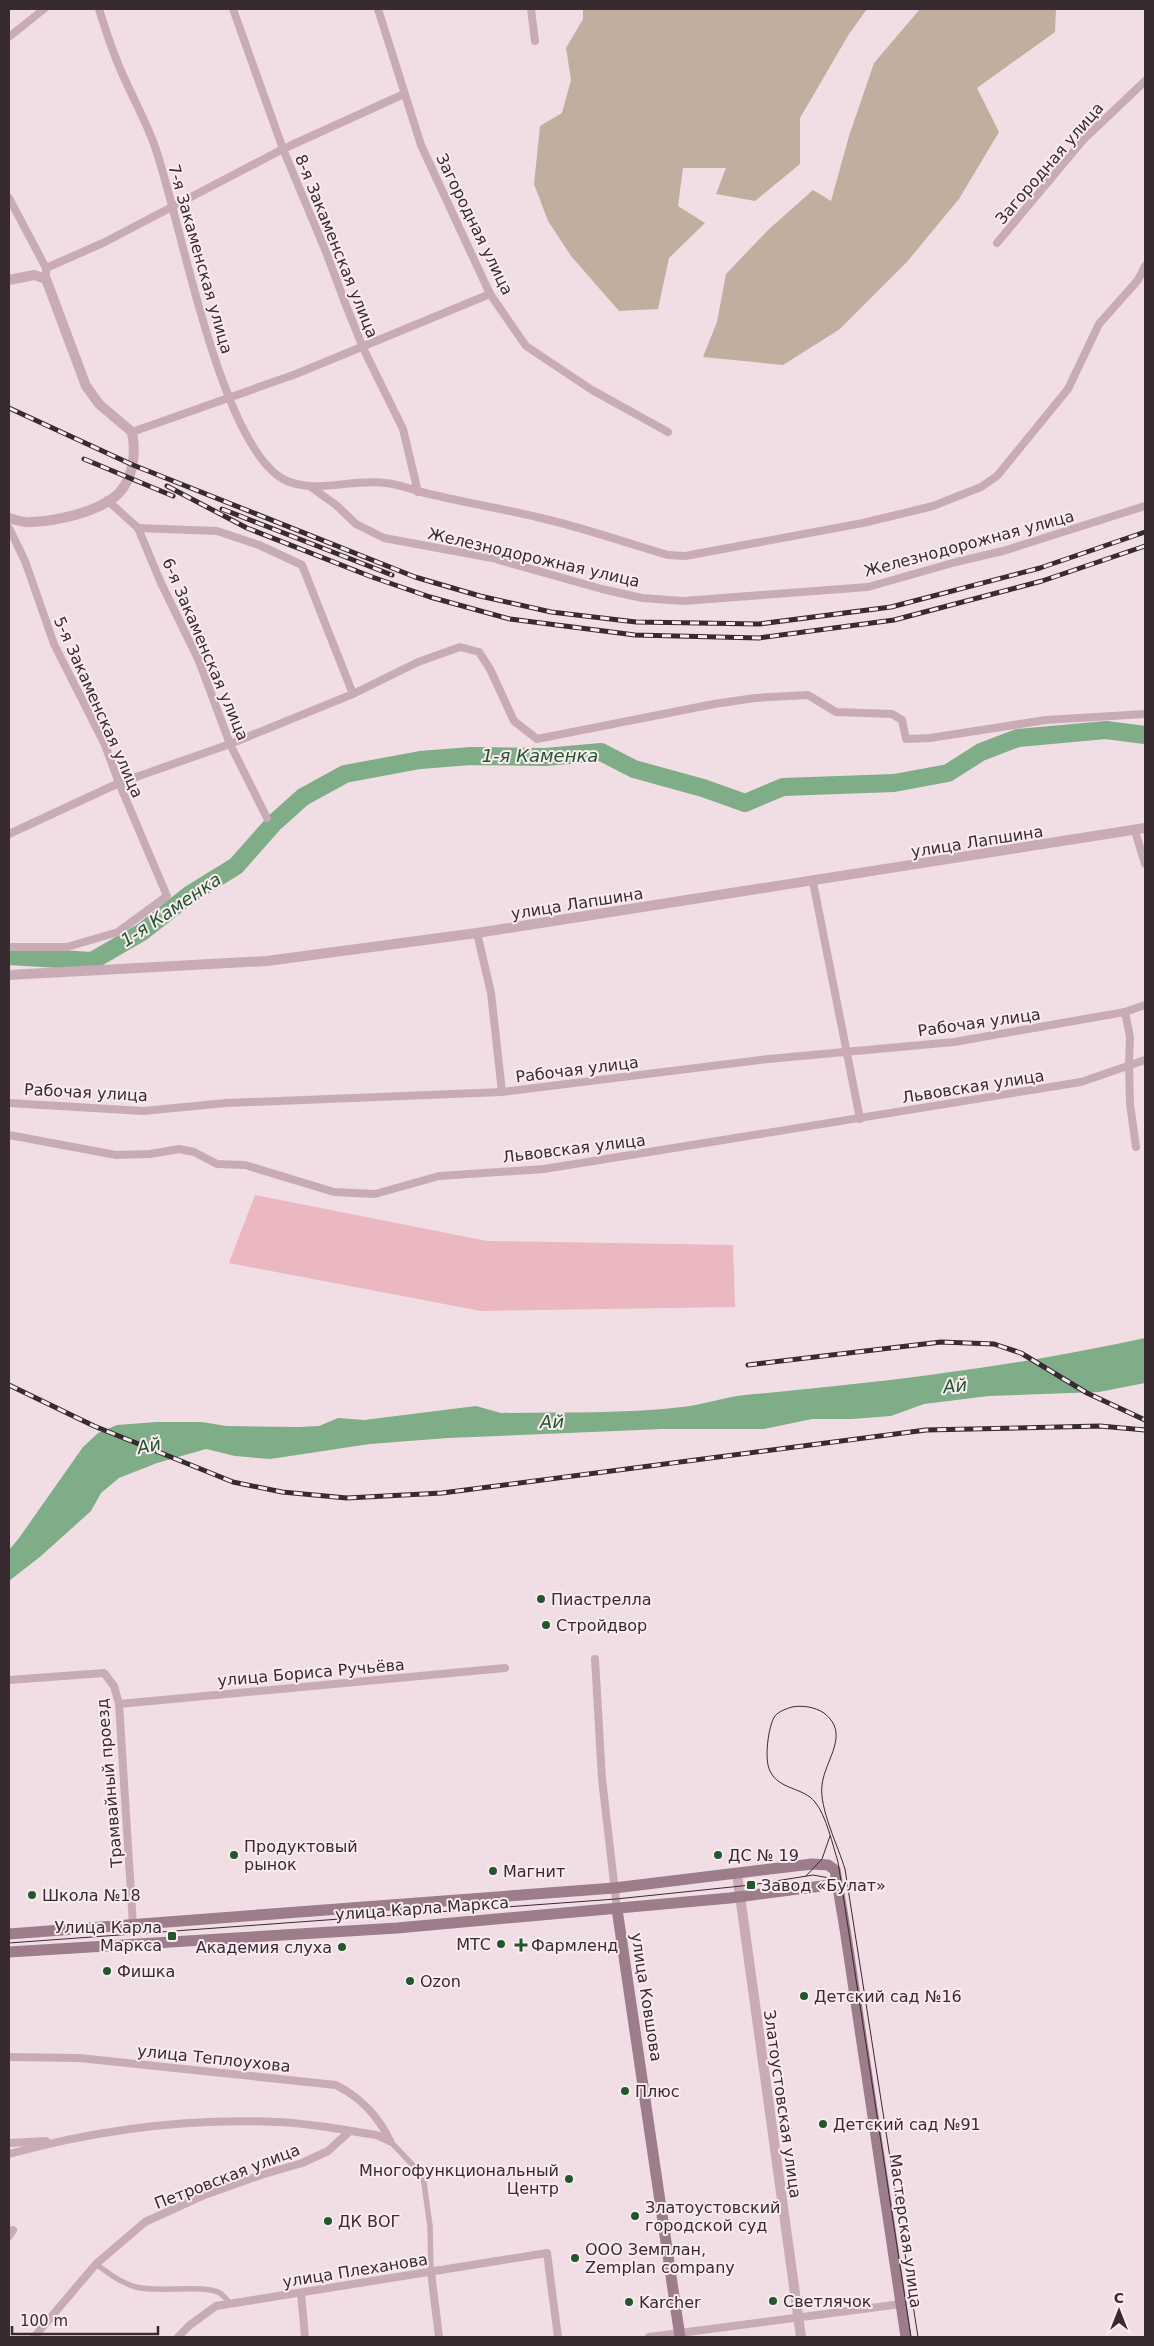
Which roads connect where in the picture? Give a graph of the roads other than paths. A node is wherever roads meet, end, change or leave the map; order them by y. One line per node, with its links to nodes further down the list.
1 (44, 9): 6 (street)
2 (99, 9): 12 (street, 7-я Закаменская улица)
3 (233, 9): 10 (street, 8-я Закаменская улица)
4 (378, 9): 9 (street, Загородная улица)
5 (531, 9): 7 (street)
6 (9, 37)
7 (535, 41)
8 (1145, 81): 13 (street, Загородная улица)
9 (404, 94): 10 (street); 17 (street, Загородная улица)
10 (283, 149): 12 (street); 18 (street, 8-я Закаменская улица)
11 (9, 198): 15 (street)
12 (173, 206): 15 (street); 19 (street, 7-я Закаменская улица)
13 (997, 243)
14 (1145, 266): 23 (street, Железнодорожная улица)
15 (46, 273): 16 (street); 20 (street)
16 (9, 280)
17 (490, 294): 18 (street); 21 (street, Загородная улица)
18 (363, 348): 19 (street); 23 (street, 8-я Закаменская улица)
19 (229, 397): 20 (street); 22 (street, 7-я Закаменская улица)
20 (132, 432): 24 (street)
21 (668, 432)
22 (311, 487): 23 (street, Железнодорожная улица); 25 (street, Железнодорожная улица)
23 (418, 492)
24 (108, 500): 26 (street); 28 (street, 6-я Закаменская улица)
25 (1145, 506)
26 (9, 518)
27 (9, 528): 32 (street, 5-я Закаменская улица)
28 (138, 528): 29 (street); 31 (street, 6-я Закаменская улица)
29 (353, 694): 30 (street); 31 (street)
30 (1145, 714)
31 (230, 744): 32 (street); 33 (street, 6-я Закаменская улица)
32 (119, 784): 35 (street); 39 (street, 5-я Закаменская улица)
33 (266, 818)
34 (1140, 830): 36 (street); 37 (street, улица Лапшина)
35 (9, 834)
36 (1145, 864)
37 (812, 882): 38 (street, улица Лапшина); 43 (street)
38 (478, 934): 40 (street, улица Лапшина); 46 (street)
39 (9, 947)
40 (9, 975)
41 (1145, 1005): 42 (street, Рабочая улица)
42 (1125, 1012): 43 (street, Рабочая улица); 45 (street)
43 (848, 1051): 46 (street, Рабочая улица); 48 (street)
44 (1145, 1060): 45 (street, Львовская улица)
45 (1128, 1064): 48 (street, Львовская улица); 50 (street)
46 (502, 1092): 47 (street, Рабочая улица)
47 (9, 1103)
48 (860, 1119): 49 (street, Львовская улица)
49 (9, 1135)
50 (1136, 1148)
51 (596, 1659): 58 (street, улица Ковшова)
52 (505, 1668): 54 (street, улица Бориса Ручьёва)
53 (9, 1680): 54 (street, Трамвайный проезд)
54 (119, 1704): 61 (street, Трамвайный проезд)
55 (828, 1865): 56 (main road, улица Карла Маркса); 57 (main road, Мастерская улица)
56 (737, 1874): 58 (main road, улица Карла Маркса); 59 (street, Златоустовская улица)
57 (837, 1884): 59 (main road, улица Карла Маркса); 74 (main road, Мастерская улица)
58 (614, 1888): 60 (street, улица Ковшова); 61 (main road, улица Карла Маркса)
59 (740, 1897): 60 (main road, улица Карла Маркса); 75 (street, Златоустовская улица)
60 (617, 1909): 63 (main road, улица Карла Маркса); 76 (main road, улица Ковшова)
61 (133, 1924): 62 (main road, улица Карла Маркса)
62 (9, 1934)
63 (9, 1952)
64 (9, 2057): 67 (street, улица Теплоухова)
65 (350, 2131): 66 (street); 67 (street); 70 (street, Петровская улица)
66 (63, 2139): 68 (street); 69 (street)
67 (390, 2142): 71 (street)
68 (9, 2143)
69 (9, 2154)
70 (96, 2264): 73 (street); 77 (street, Петровская улица)
71 (431, 2272): 72 (street, улица Плеханова); 80 (street); 81 (street, улица Плеханова)
72 (300, 2293): 73 (street, улица Плеханова); 79 (street)
73 (231, 2304): 78 (street, улица Плеханова)
74 (901, 2304): 75 (street); 84 (main road, Мастерская улица)
75 (798, 2318): 76 (street); 83 (street, Златоустовская улица)
76 (680, 2335): 82 (street)
77 (34, 2337)
78 (178, 2337)
79 (305, 2337)
80 (439, 2337)
81 (558, 2337)
82 (650, 2337)
83 (800, 2337)
84 (906, 2337)

